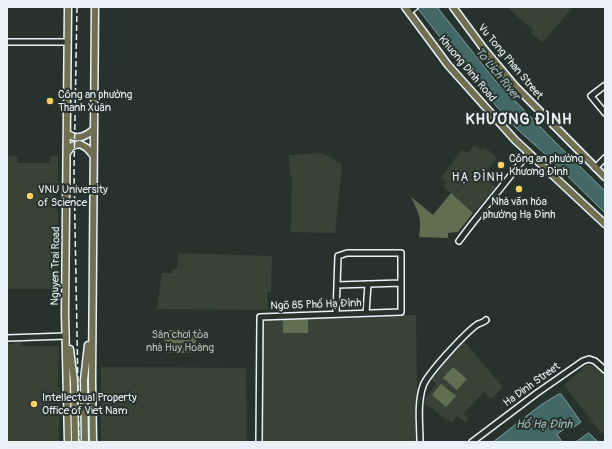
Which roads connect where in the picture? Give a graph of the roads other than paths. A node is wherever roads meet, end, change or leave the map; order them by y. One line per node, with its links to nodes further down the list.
1 (68, 7): 6 (main road, Nguyen Trai Road)
2 (94, 7): 9 (main road)
3 (453, 7): 15 (main road, Vu Tong Phan Street)
4 (410, 9): 12 (main road, Khuong Dinh Road)
5 (7, 42): 6 (street)
6 (68, 42): 10 (main road, Nguyen Trai Road)
7 (605, 88): 8 (street)
8 (605, 114)
9 (94, 130): 10 (main road); 13 (main road)
10 (67, 133): 11 (main road, Nguyen Trai Road)
11 (67, 153): 13 (main road); 22 (main road, Nguyen Trai Road)
12 (528, 153): 17 (main road, Khuong Dinh Road); 18 (street)
13 (93, 155): 24 (main road)
14 (604, 159): 15 (street)
15 (596, 168): 16 (main road, Vu Tong Phan Street)
16 (605, 178)
17 (605, 224)
18 (459, 241)
19 (401, 283): 20 (street); 21 (street); 23 (street, Ngõ 85 Phố Hạ Đình)
20 (368, 284): 21 (street); 23 (street)
21 (337, 286): 25 (street)
22 (65, 313): 27 (main road, Nguyen Trai Road); 31 (main road)
23 (366, 313): 25 (street, Ngõ 85 Phố Hạ Đình)
24 (92, 314): 32 (main road); 33 (main road)
25 (336, 314): 34 (street, Ngõ 85 Phố Hạ Đình)
26 (486, 320): 35 (street)
27 (66, 336): 28 (street); 30 (main road, Nguyen Trai Road)
28 (7, 338)
29 (605, 370): 36 (street, Ha Dinh Street)
30 (68, 442)
31 (75, 442)
32 (86, 442)
33 (93, 442)
34 (259, 442)
35 (420, 442)
36 (472, 442)

